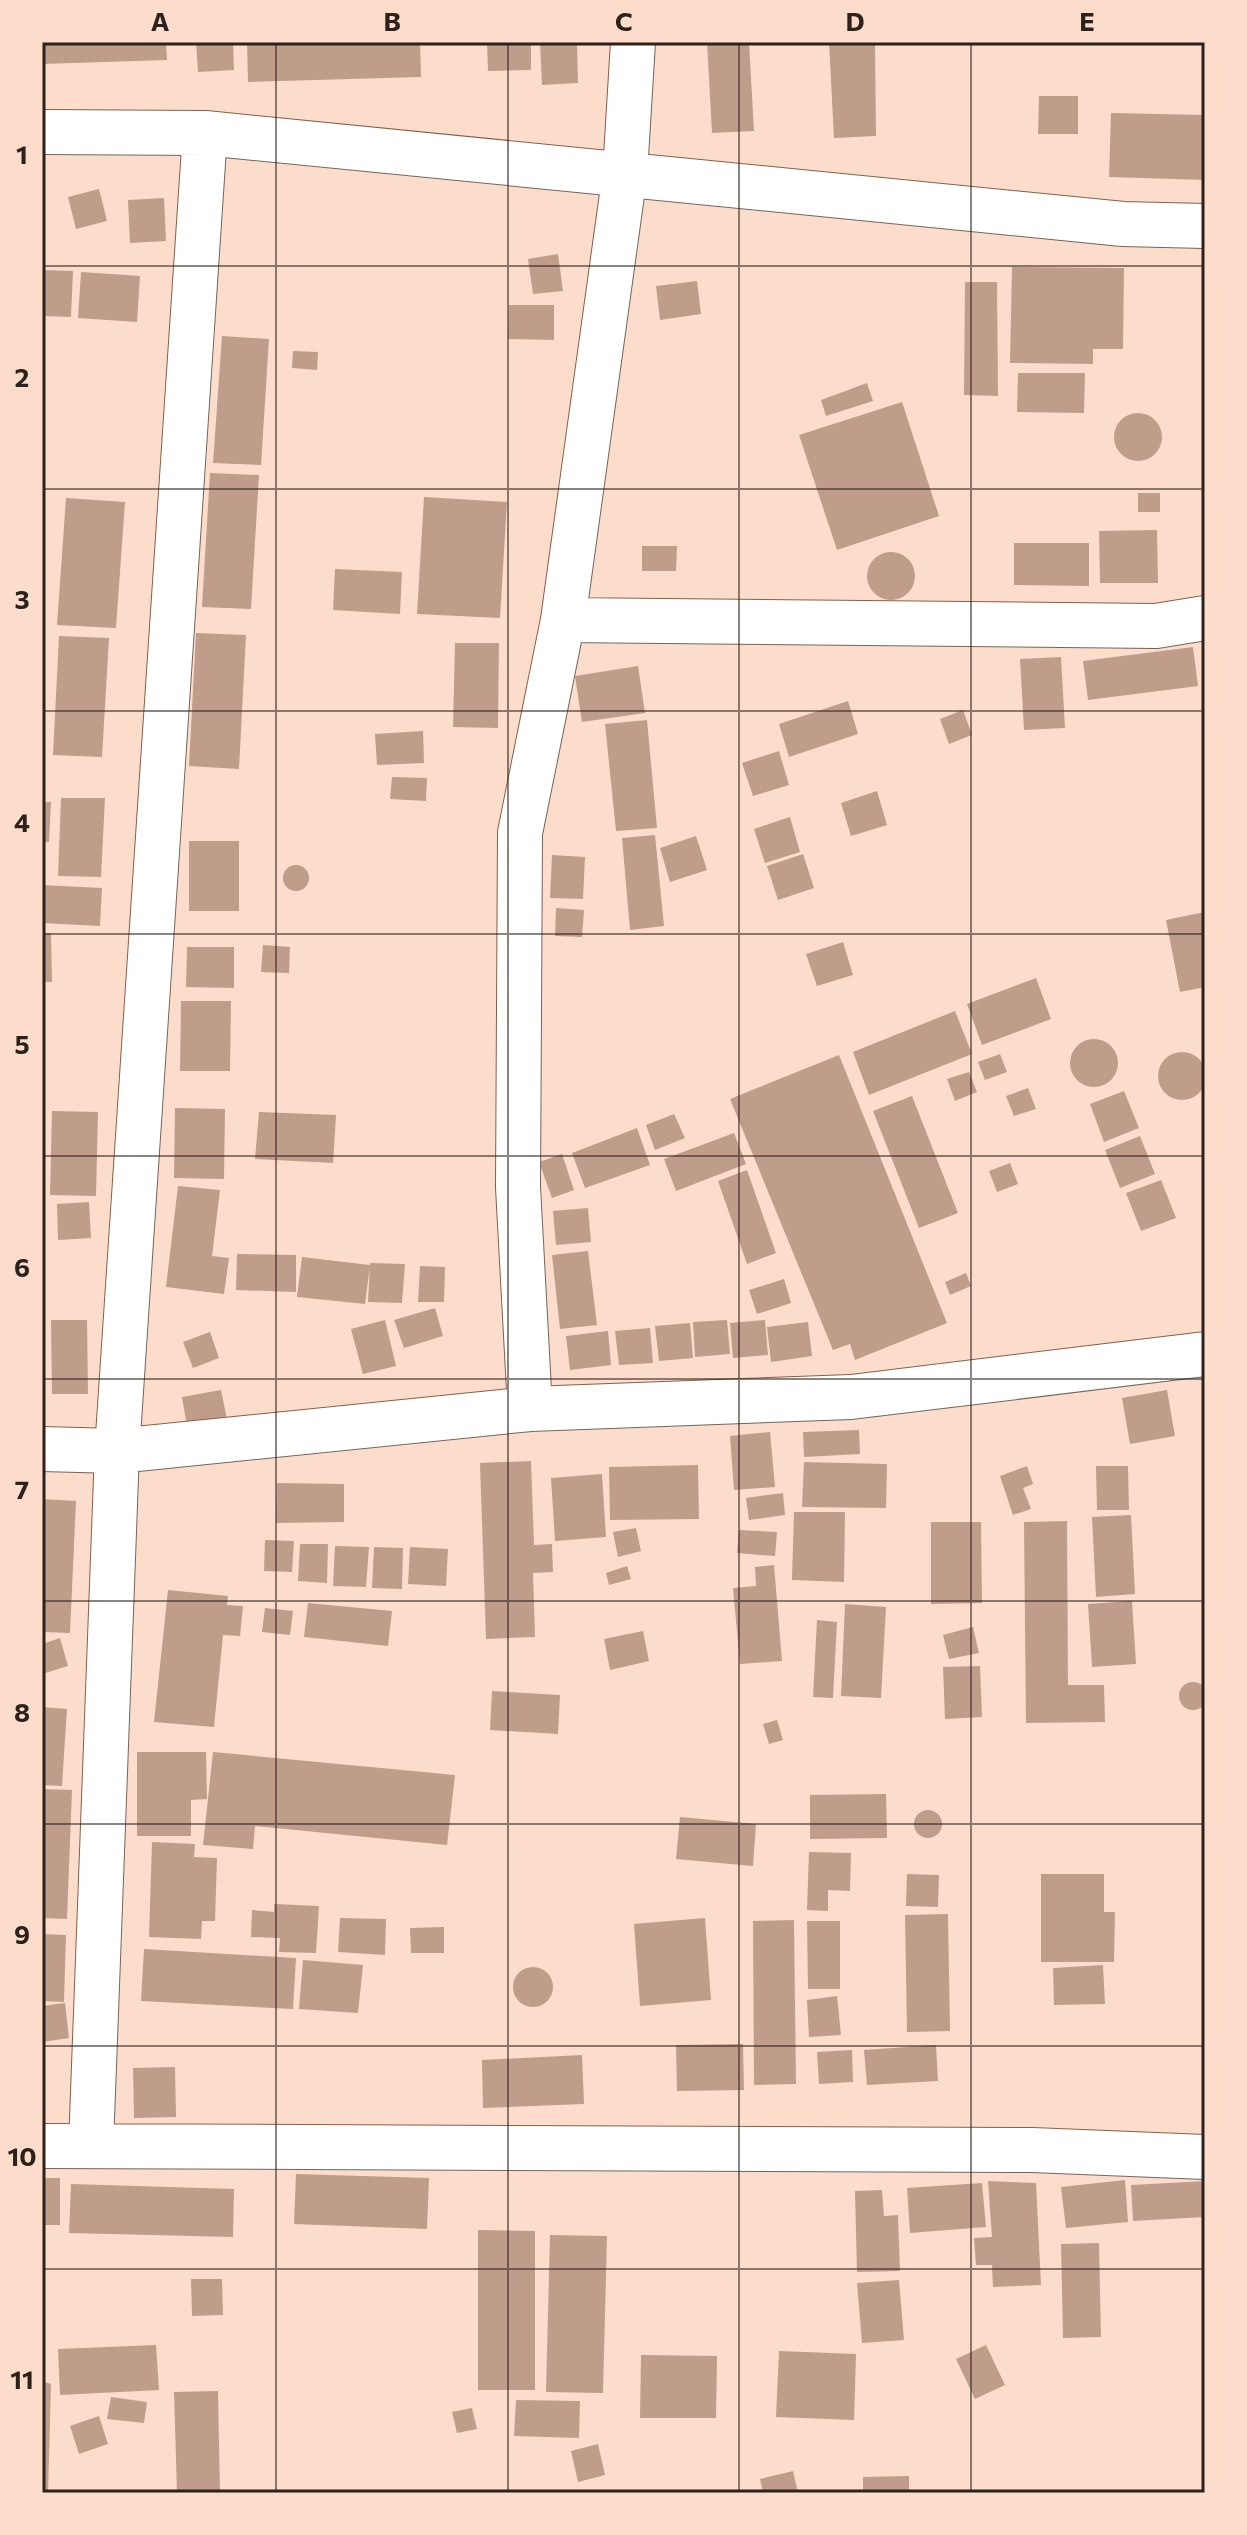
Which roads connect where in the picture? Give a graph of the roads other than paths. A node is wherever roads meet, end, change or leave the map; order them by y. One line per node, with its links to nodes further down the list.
1 (633, 42): 4 (street)
2 (42, 132): 3 (street)
3 (205, 133): 4 (street); 11 (street)
4 (625, 173): 5 (street); 7 (street)
5 (1205, 226)
6 (1205, 618): 7 (street)
7 (563, 620): 9 (street)
8 (1205, 1354): 9 (street)
9 (530, 1409): 11 (street)
10 (42, 1449): 11 (street)
11 (117, 1451): 13 (street)
12 (42, 2146): 13 (street)
13 (91, 2146): 14 (street)
14 (1205, 2157)

